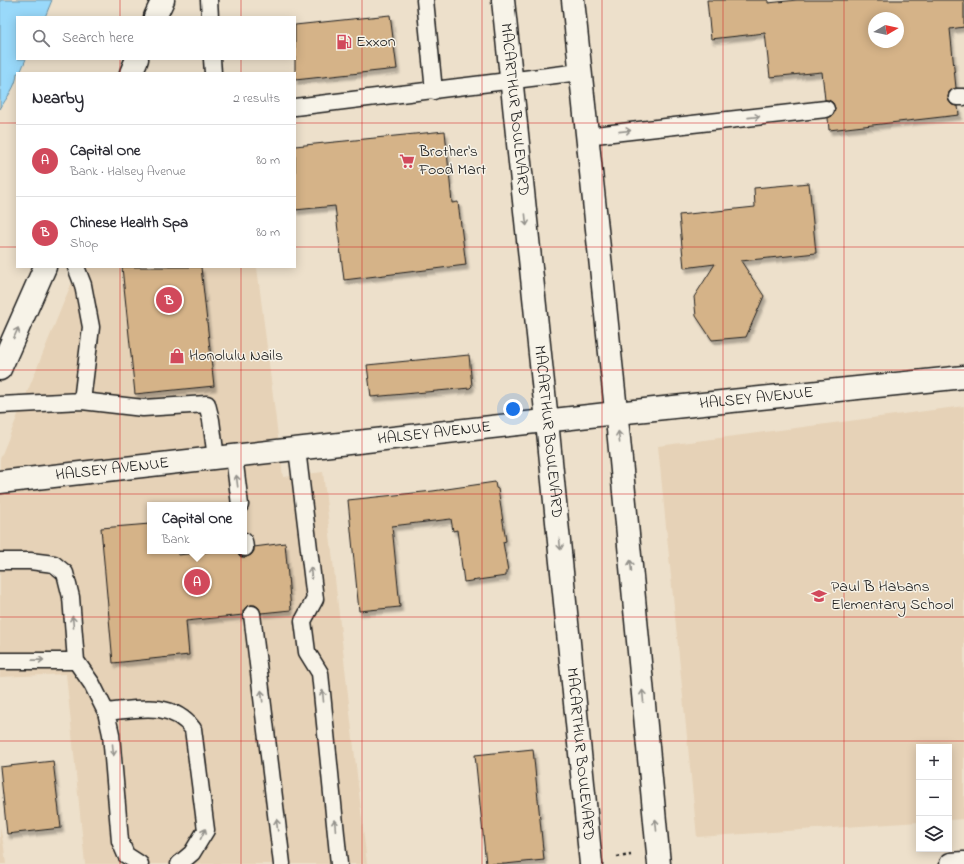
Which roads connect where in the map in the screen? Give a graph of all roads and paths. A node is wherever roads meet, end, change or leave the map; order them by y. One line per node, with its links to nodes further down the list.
1 (163, 0): 6 (street)
2 (209, 0): 7 (lane)
3 (424, 0): 14 (lane)
4 (503, 0): 13 (street, MACARTHUR BOULEVARD)
5 (573, 0): 12 (street)
6 (155, 16)
7 (210, 16)
8 (137, 60): 10 (street)
9 (212, 60): 11 (lane)
10 (131, 72)
11 (213, 72)
12 (580, 72): 13 (lane); 17 (street)
13 (511, 81): 14 (lane); 25 (street, MACARTHUR BOULEVARD, one-way to 25)
14 (434, 91): 15 (lane)
15 (296, 107)
16 (826, 109): 17 (lane, one-way to 16)
17 (586, 136): 24 (street)
18 (45, 268): 20 (street, one-way to 18)
19 (76, 268): 22 (lane)
20 (0, 369)
21 (964, 377): 24 (street, HALSEY AVENUE)
22 (82, 401): 23 (lane); 27 (lane)
23 (0, 405)
24 (616, 413): 25 (street, HALSEY AVENUE); 43 (street, one-way to 24)
25 (548, 420): 26 (street, HALSEY AVENUE); 42 (street, MACARTHUR BOULEVARD, one-way to 42)
26 (297, 449): 27 (street, HALSEY AVENUE); 41 (lane, one-way to 26)
27 (225, 457): 28 (street, HALSEY AVENUE); 29 (lane, one-way to 27)
28 (0, 482)
29 (239, 502)
30 (0, 561): 33 (lane, one-way to 30)
31 (252, 614): 40 (lane, one-way to 31)
32 (0, 661): 33 (lane, one-way to 33)
33 (76, 661): 34 (lane)
34 (106, 712): 38 (lane, one-way to 38); 39 (lane, one-way to 34)
35 (636, 855): 36 (path)
36 (613, 857)
37 (964, 863): 44 (street)
38 (140, 864)
39 (179, 864)
40 (282, 864)
41 (338, 864)
42 (591, 864)
43 (659, 864)
44 (951, 864)

